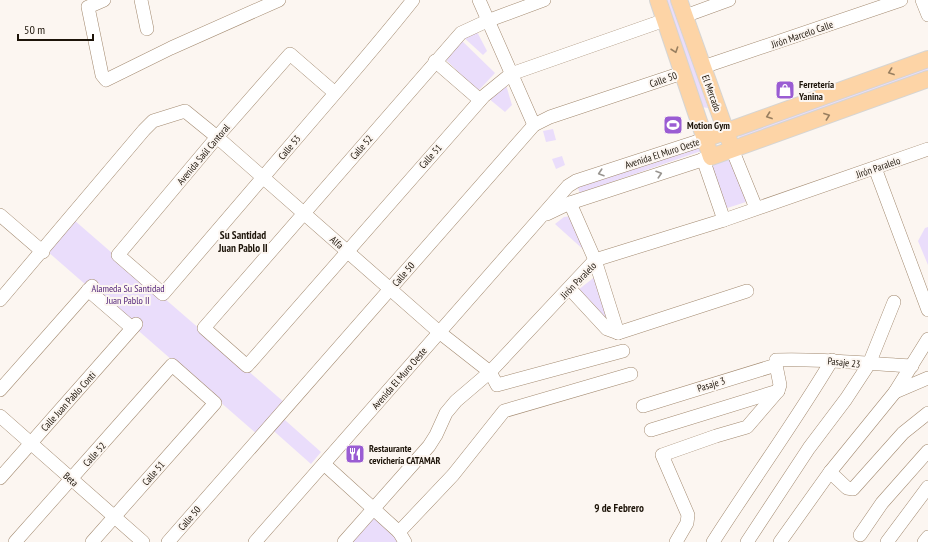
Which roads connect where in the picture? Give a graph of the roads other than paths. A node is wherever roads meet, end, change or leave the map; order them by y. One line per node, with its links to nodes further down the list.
1 (104, 0): 3 (street)
2 (141, 0): 16 (street)
3 (279, 0)
4 (413, 0): 23 (street, Calle 53)
5 (479, 0): 15 (street)
6 (544, 0): 15 (street, Calle 52)
7 (658, 0): 14 (main road)
8 (679, 0): 12 (main road, El Mercado)
9 (729, 0): 12 (street)
10 (922, 0): 13 (street)
11 (898, 1): 19 (street, Jirón Marcelo Calle)
12 (684, 16): 19 (main road, El Mercado)
13 (928, 16)
14 (665, 20): 20 (main road, one-way to 20); 21 (street, Calle 51)
15 (487, 21): 18 (street, Calle 52); 21 (street)
16 (147, 29)
17 (928, 58): 26 (main road, Avenida El Muro Oeste, one-way to 26)
18 (435, 61): 24 (street); 36 (street, Calle 52)
19 (703, 67): 26 (main road, El Mercado)
20 (682, 73): 25 (street, Calle 50); 28 (main road)
21 (511, 74): 24 (street, Calle 51); 25 (street)
22 (928, 79): 29 (main road, Avenida El Muro Oeste, one-way to 22)
23 (335, 93): 27 (street, Avenida Saúl Cantoral); 33 (street, Calle 53)
24 (480, 100): 40 (street, Calle 51)
25 (534, 125): 43 (street, Calle 50)
26 (726, 131): 28 (main road, Avenida El Muro Oeste); 29 (main road, El Mercado)
27 (217, 137): 33 (street, Alfa); 41 (street, Alfa); 46 (street, Avenida Saúl Cantoral)
28 (705, 139): 31 (main road); 37 (street, Avenida El Muro Oeste, one-way to 37)
29 (732, 149): 31 (main road, Avenida El Muro Oeste); 35 (street, El Mercado)
30 (928, 149): 32 (street, Jirón Paralelo)
31 (707, 158): 34 (street, Avenida El Muro Oeste, one-way to 31); 39 (street)
32 (875, 168): 35 (street, Jirón Paralelo); 49 (street)
33 (263, 177): 36 (street, Alfa); 46 (street, Calle 53)
34 (570, 203): 37 (street, Avenida El Muro Oeste); 42 (street)
35 (756, 208): 39 (street, Jirón Paralelo)
36 (304, 212): 40 (street, Alfa); 58 (street, Calle 52)
37 (543, 215): 50 (street, Avenida El Muro Oeste)
38 (1, 216): 41 (street)
39 (724, 220): 42 (street, Jirón Paralelo)
40 (347, 250): 43 (street, Alfa); 58 (street, Calle 51)
41 (42, 252): 47 (street)
42 (595, 260): 44 (street, Jirón Paralelo); 51 (street)
43 (391, 288): 50 (street, Alfa); 86 (street, Calle 50)
44 (570, 289): 51 (street); 60 (street, Jirón Paralelo)
45 (747, 291): 51 (street)
46 (163, 294)
47 (0, 300)
48 (894, 302): 56 (street)
49 (928, 310)
50 (440, 332): 60 (street, Alfa); 72 (street, Avenida El Muro Oeste)
51 (618, 333)
52 (623, 350): 60 (street, Alfa)
53 (926, 350): 59 (street)
54 (832, 360): 55 (street, Pasaje 23); 56 (street, Pasaje 23); 89 (street)
55 (776, 363): 64 (street); 66 (street, Pasaje 3)
56 (869, 364): 59 (street, Pasaje 23); 90 (street)
57 (172, 365): 75 (street, Calle 52); 78 (street, Calle 51)
58 (247, 366)
59 (912, 366): 65 (street)
60 (490, 372): 77 (street, Jirón Paralelo)
61 (631, 374): 80 (street)
62 (928, 378): 65 (street)
63 (0, 390): 70 (street, Calle Juan Pablo Conti)
64 (778, 391): 69 (street); 82 (street)
65 (895, 392): 73 (street)
66 (642, 406)
67 (928, 413): 73 (street)
68 (0, 416): 70 (street, Beta)
69 (651, 430)
70 (31, 443): 74 (street, Calle Juan Pablo Conti); 75 (street, Beta)
71 (928, 451): 79 (street)
72 (324, 464): 77 (street); 87 (street, Avenida El Muro Oeste)
73 (830, 472): 91 (street)
74 (0, 478)
75 (71, 480): 78 (street, Beta); 83 (street, Calle 52)
76 (928, 486): 92 (street)
77 (373, 508): 80 (street); 88 (street, Jirón Paralelo)
78 (114, 517): 84 (street, Calle 51); 85 (street, Beta)
79 (860, 535)
80 (402, 537)
81 (928, 537): 93 (street)
82 (678, 541)
83 (15, 542)
84 (92, 542)
85 (142, 542)
86 (168, 542)
87 (255, 542)
88 (344, 542)
89 (713, 542)
90 (747, 542)
91 (780, 542)
92 (887, 542)
93 (924, 542)

